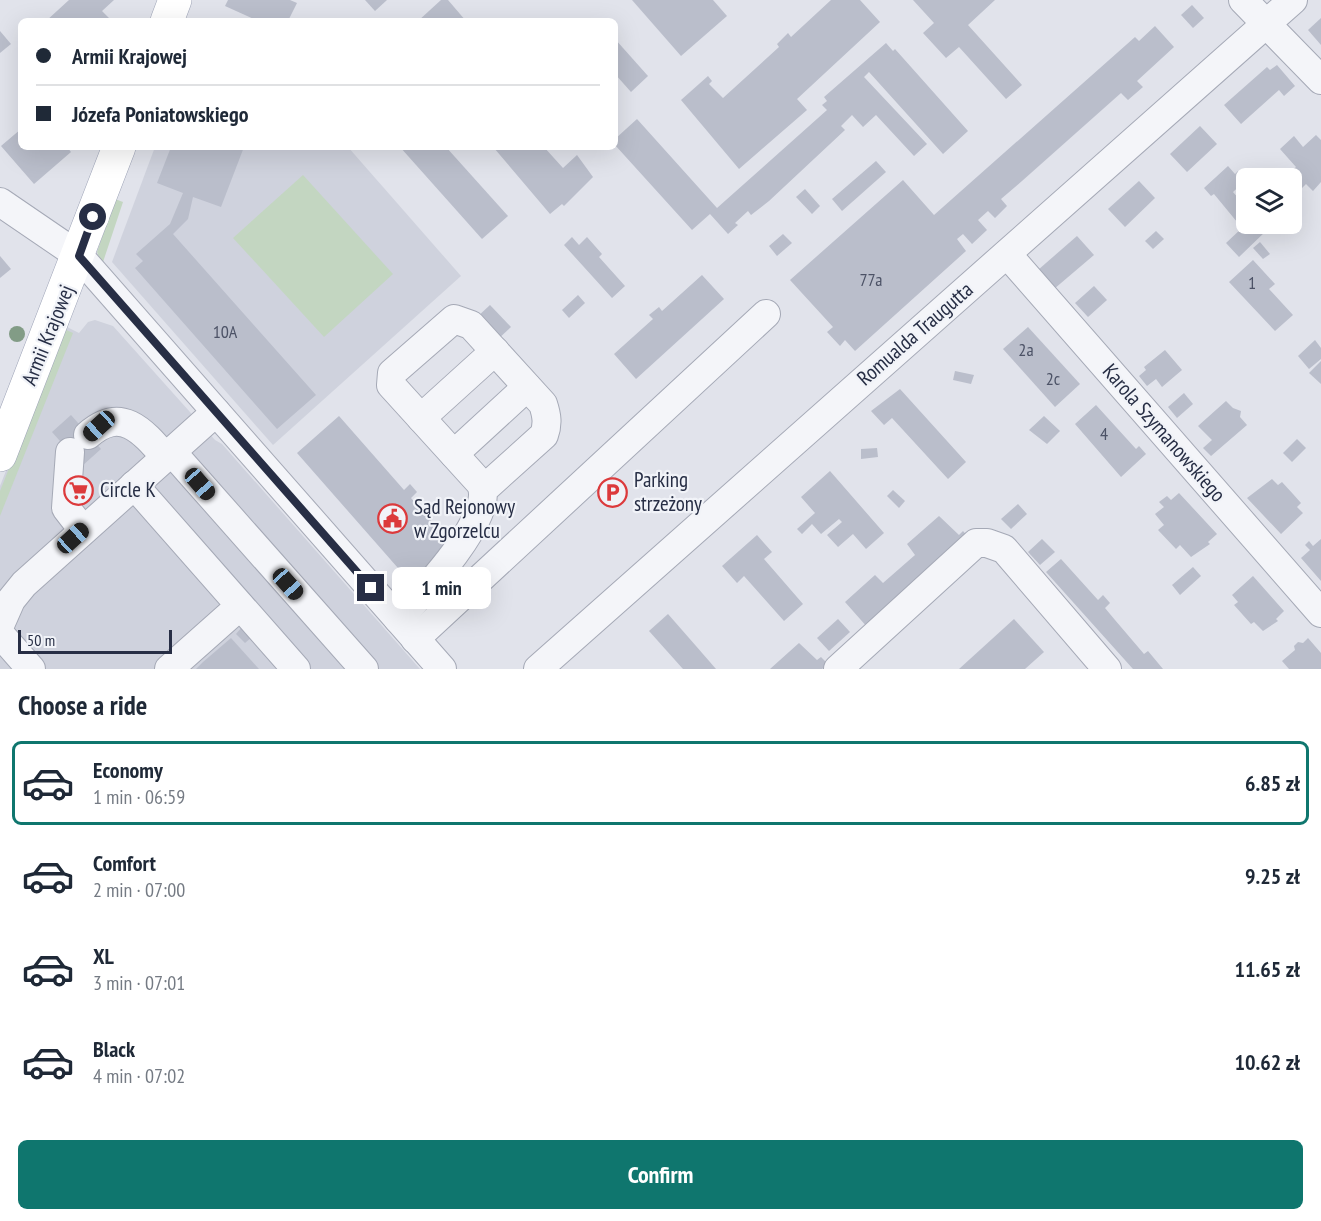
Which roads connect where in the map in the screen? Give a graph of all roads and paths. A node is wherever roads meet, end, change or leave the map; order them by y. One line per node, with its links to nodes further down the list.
1 (175, 0): 4 (main road)
2 (1243, 0): 5 (street)
3 (1293, 0): 5 (street, Romualda Traugutta)
4 (168, 18)
5 (1265, 25): 6 (street); 9 (street, Romualda Traugutta)
6 (1321, 80)
7 (118, 150): 10 (main road, Armii Krajowej)
8 (0, 202): 10 (street)
9 (1007, 254): 23 (street, Karola Szymanowskiego); 32 (street, Romualda Traugutta)
10 (79, 256): 14 (street); 18 (main road, Armii Krajowej)
11 (766, 314): 25 (street)
12 (495, 351): 13 (street); 15 (street); 15 (street)
13 (528, 387): 17 (street); 20 (street)
14 (216, 412): 16 (street); 25 (street)
15 (421, 418): 17 (street)
16 (168, 454): 19 (street); 21 (street); 30 (street)
17 (454, 454): 20 (street)
18 (0, 455)
19 (134, 484): 21 (street); 22 (street)
20 (484, 489): 25 (street)
21 (83, 530): 24 (street)
22 (240, 606): 28 (street); 29 (street)
23 (1321, 613)
24 (0, 625)
25 (407, 629): 31 (street)
26 (0, 634): 27 (street)
27 (31, 669)
28 (169, 669)
29 (296, 669)
30 (364, 669)
31 (442, 669)
32 (538, 669)
33 (838, 669): 34 (street)
34 (1107, 669)

